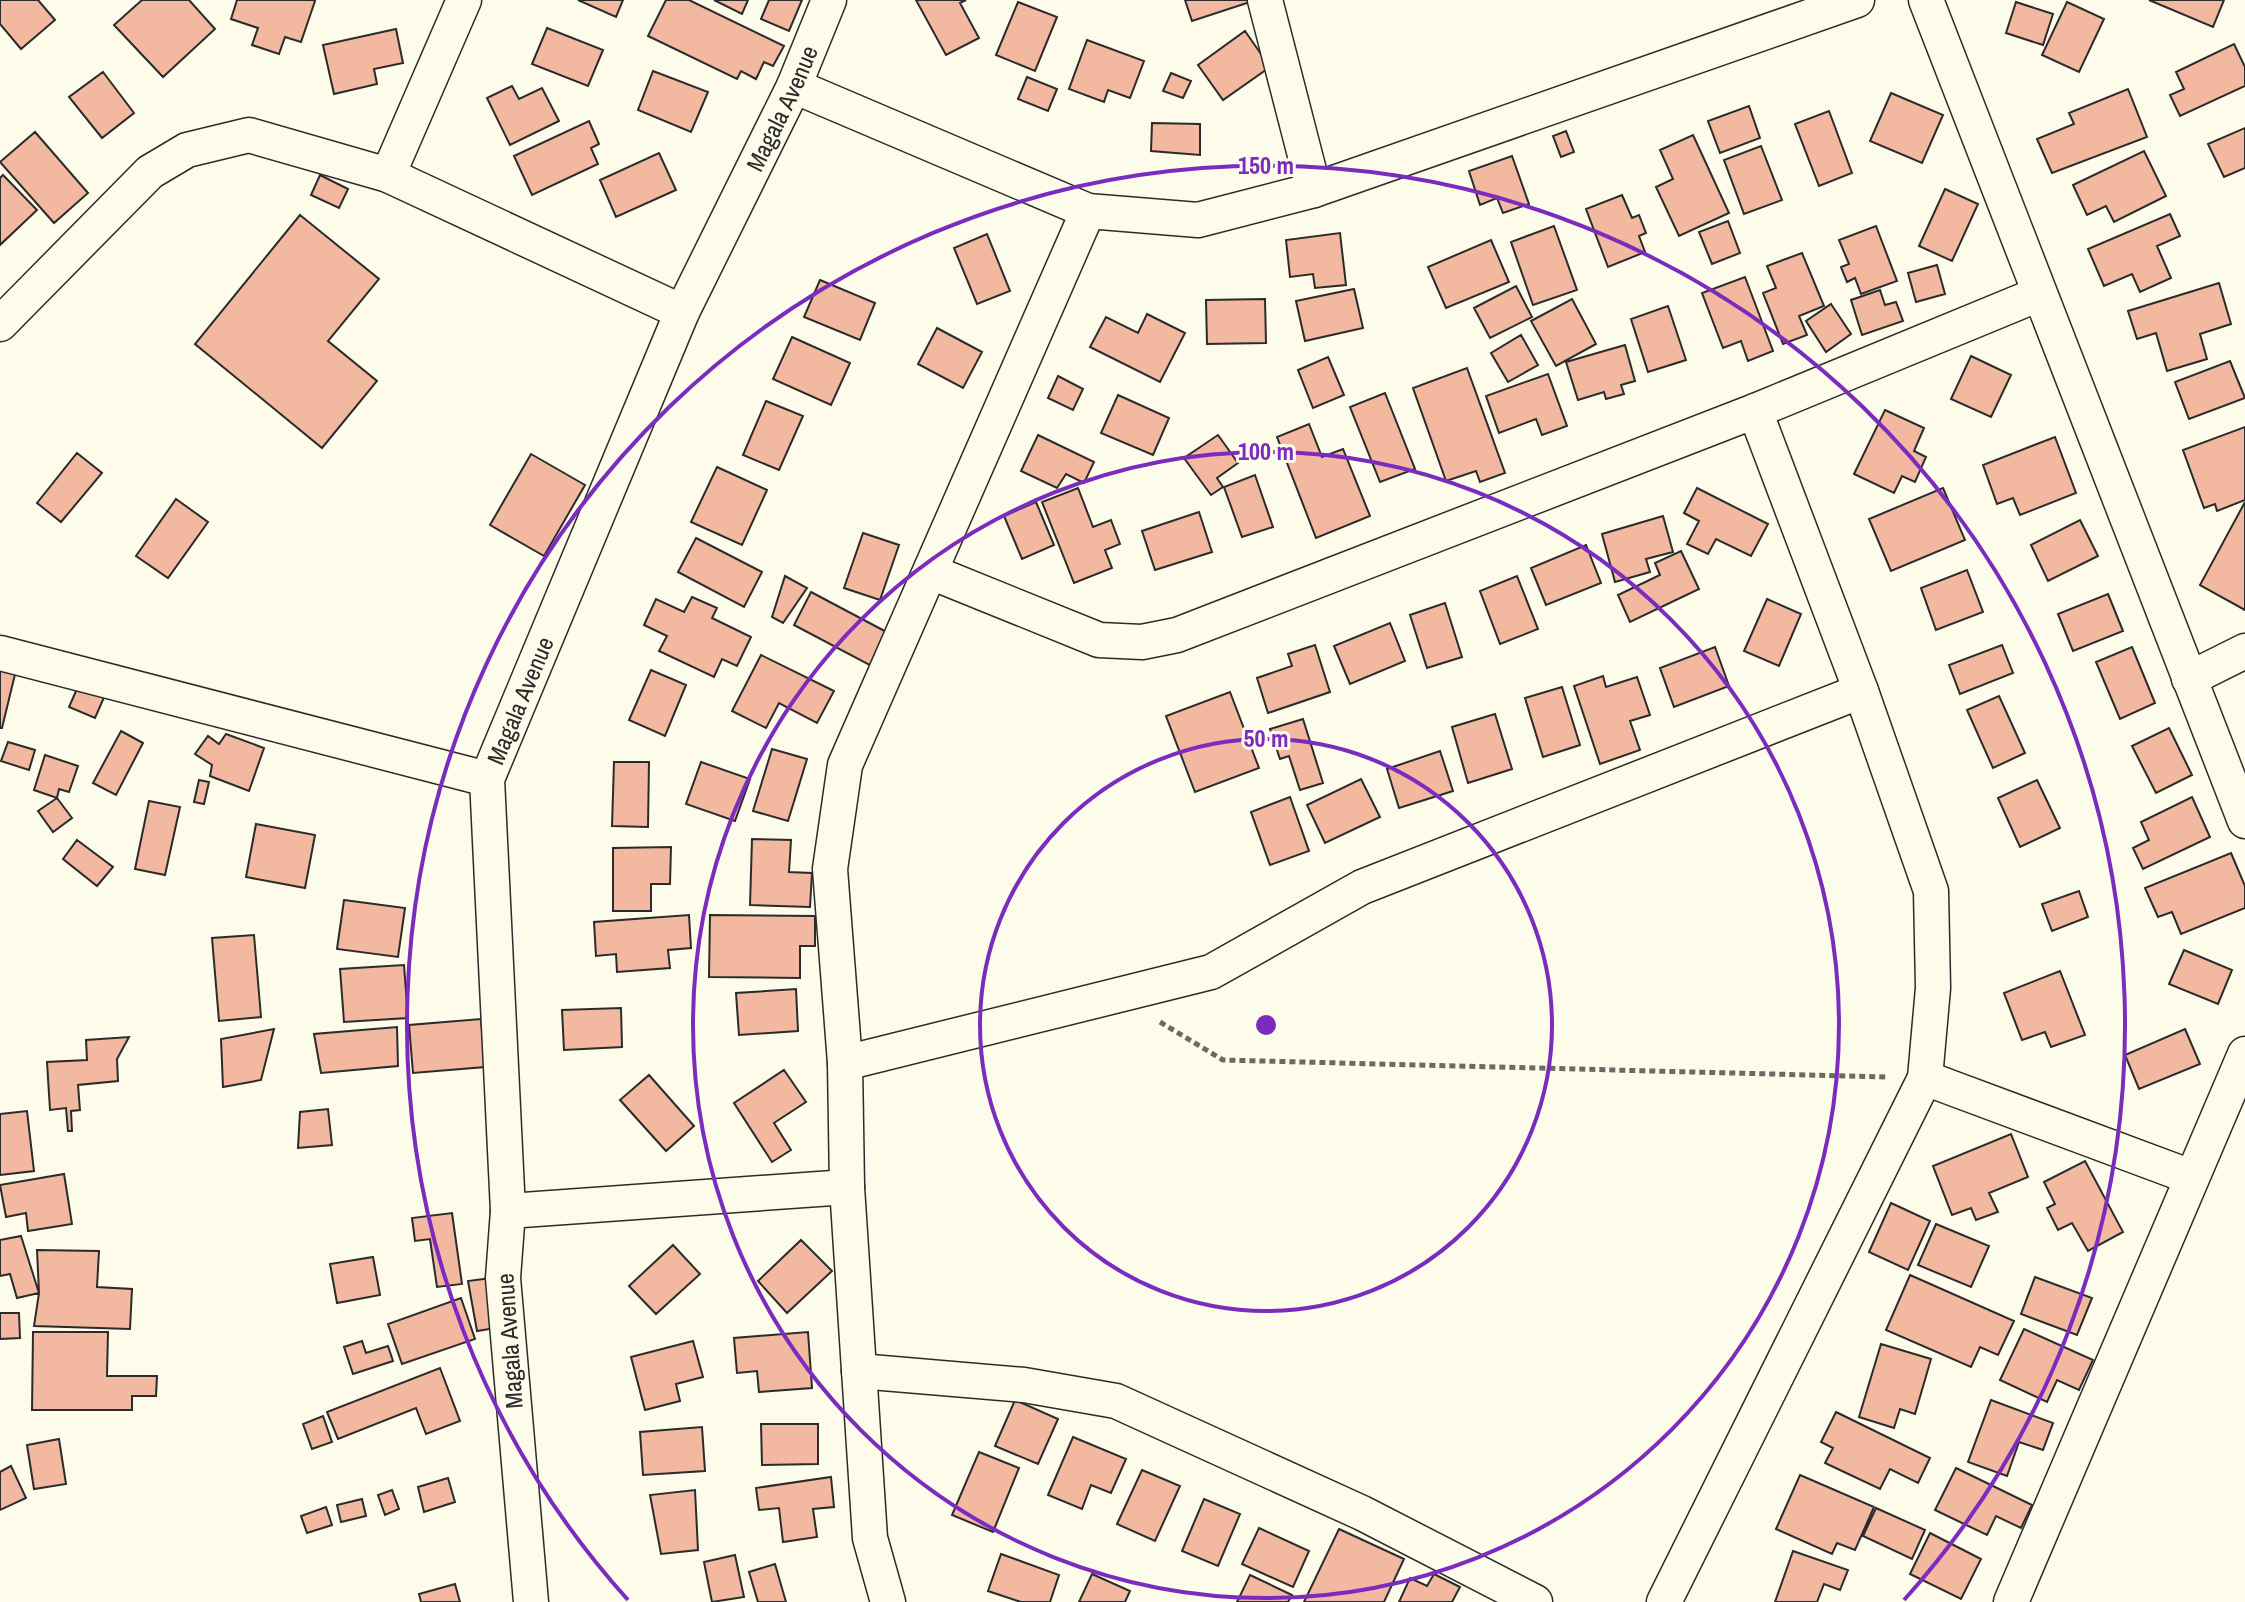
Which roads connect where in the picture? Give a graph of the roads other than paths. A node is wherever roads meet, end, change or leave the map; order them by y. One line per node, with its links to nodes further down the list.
1 (464, 0): 8 (street)
2 (829, 0): 7 (street, Magala Avenue)
3 (1265, 0): 9 (street)
4 (1857, 0): 6 (street)
5 (1926, 0): 11 (street)
6 (1779, 12): 9 (street)
7 (794, 86): 10 (street); 12 (street, Magala Avenue)
8 (388, 175): 12 (street); 13 (street)
9 (1314, 190): 10 (street)
10 (1088, 211): 15 (street)
11 (2039, 294): 14 (street); 18 (street)
12 (682, 312): 20 (street, Magala Avenue)
13 (0, 324)
14 (1755, 411): 15 (street); 19 (street)
15 (931, 572): 23 (street)
16 (2245, 651): 18 (street)
17 (0, 653): 20 (street)
18 (2189, 679): 21 (street)
19 (1861, 691): 23 (street); 24 (street)
20 (487, 779): 27 (street, Magala Avenue)
21 (2245, 821)
22 (2245, 1054): 25 (street)
23 (845, 1063): 26 (street)
24 (1925, 1078): 25 (street); 32 (street)
25 (2191, 1177): 33 (street)
26 (847, 1187): 27 (street); 28 (street)
27 (508, 1211): 29 (street, Magala Avenue)
28 (859, 1371): 30 (street); 31 (street)
29 (531, 1602)
30 (888, 1602)
31 (1535, 1602)
32 (1664, 1602)
33 (2011, 1602)

